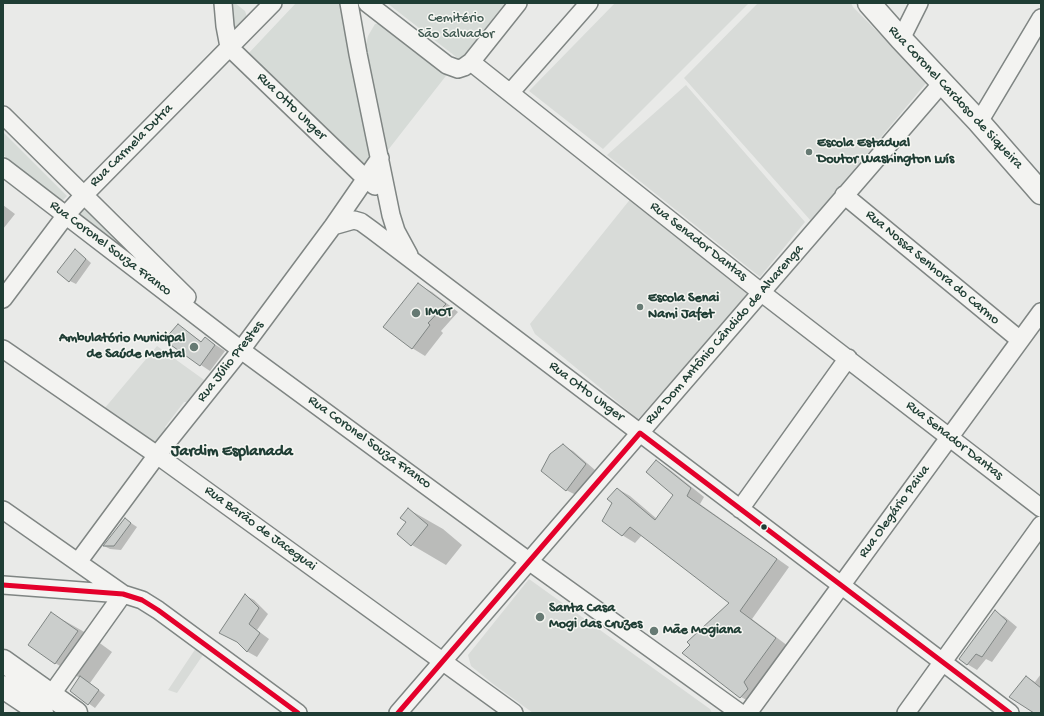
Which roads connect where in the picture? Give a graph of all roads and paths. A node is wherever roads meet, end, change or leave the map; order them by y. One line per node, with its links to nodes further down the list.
1 (223, 3): 11 (street)
2 (349, 3): 12 (street, Rua Otto Unger)
3 (367, 3): 12 (street); 13 (street)
4 (518, 3): 13 (street)
5 (589, 3): 15 (street)
6 (869, 3): 10 (main road, Rua Coronel Cardoso de Siqueira)
7 (919, 3): 10 (street)
8 (263, 6): 11 (street, Rua Carmela Dutra)
9 (1041, 18): 17 (street)
10 (901, 39): 14 (main road, Rua Coronel Cardoso de Siqueira)
11 (229, 47): 20 (street, Rua Otto Unger); 22 (street, Rua Carmela Dutra)
12 (358, 54): 18 (street, Rua Otto Unger)
13 (471, 62): 15 (street, Rua Senador Dantas)
14 (942, 83): 17 (main road, Rua Coronel Cardoso de Siqueira); 24 (street, Rua Dom Antônio Cândido de Alvarenga)
15 (510, 93): 28 (street, Rua Senador Dantas)
16 (3, 115): 22 (street)
17 (979, 122): 21 (main road, Rua Coronel Cardoso de Siqueira)
18 (380, 158): 20 (street, Rua Júlio Prestes); 23 (street, Rua Otto Unger)
19 (3, 167): 25 (street, Rua Coronel Souza Franco)
20 (366, 179): 23 (street, Rua Otto Unger); 26 (street, Rua Júlio Prestes)
21 (1041, 193)
22 (84, 195): 25 (street, Rua Carmela Dutra); 33 (street)
23 (387, 195): 27 (street, Rua Otto Unger)
24 (844, 195): 28 (street, Rua Dom Antônio Cândido de Alvarenga); 31 (street, Rua Nossa Senhora do Carmo)
25 (66, 215): 29 (street, Rua Carmela Dutra); 33 (street, Rua Coronel Souza Franco)
26 (333, 226): 27 (street, Rua Otto Unger); 33 (street, Rua Júlio Prestes)
27 (412, 260): 35 (street, Rua Otto Unger)
28 (762, 293): 34 (street, Rua Senador Dantas); 35 (street, Rua Dom Antônio Cândido de Alvarenga)
29 (3, 299)
30 (1041, 312): 31 (street, Rua Olegário Paiva)
31 (1020, 340): 36 (street, Rua Olegário Paiva)
32 (3, 349): 37 (street, Rua Barão de Jaceguai)
33 (241, 350): 37 (street, Rua Júlio Prestes); 43 (street, Rua Coronel Souza Franco)
34 (848, 358): 36 (street, Rua Senador Dantas); 39 (street)
35 (640, 433): 39 (street, Rua Otto Unger); 43 (street, Rua Dom Antônio Cândido de Alvarenga)
36 (949, 438): 38 (street, Rua Senador Dantas); 45 (street, Rua Olegário Paiva)
37 (157, 455): 42 (street, Rua Júlio Prestes); 47 (street, Rua Barão de Jaceguai)
38 (1041, 508)
39 (740, 509): 45 (street, Rua Otto Unger)
40 (3, 510): 42 (street)
41 (1041, 525): 49 (street)
42 (78, 562): 46 (street)
43 (530, 562): 47 (street, Rua Dom Antônio Cândido de Alvarenga); 56 (street, Rua Coronel Souza Franco)
44 (3, 585): 46 (street)
45 (841, 586): 49 (street, Rua Otto Unger); 57 (street, Rua Olegário Paiva)
46 (123, 594): 51 (street); 53 (street)
47 (443, 660): 54 (street, Rua Dom Antônio Cândido de Alvarenga); 55 (street, Rua Barão de Jaceguai)
48 (3, 661): 51 (main road)
49 (943, 662): 58 (street); 59 (street, Rua Otto Unger)
50 (3, 687): 51 (main road)
51 (46, 704): 52 (main road)
52 (76, 713)
53 (298, 713)
54 (398, 713)
55 (514, 713)
56 (740, 713)
57 (748, 713)
58 (906, 713)
59 (1010, 713)

